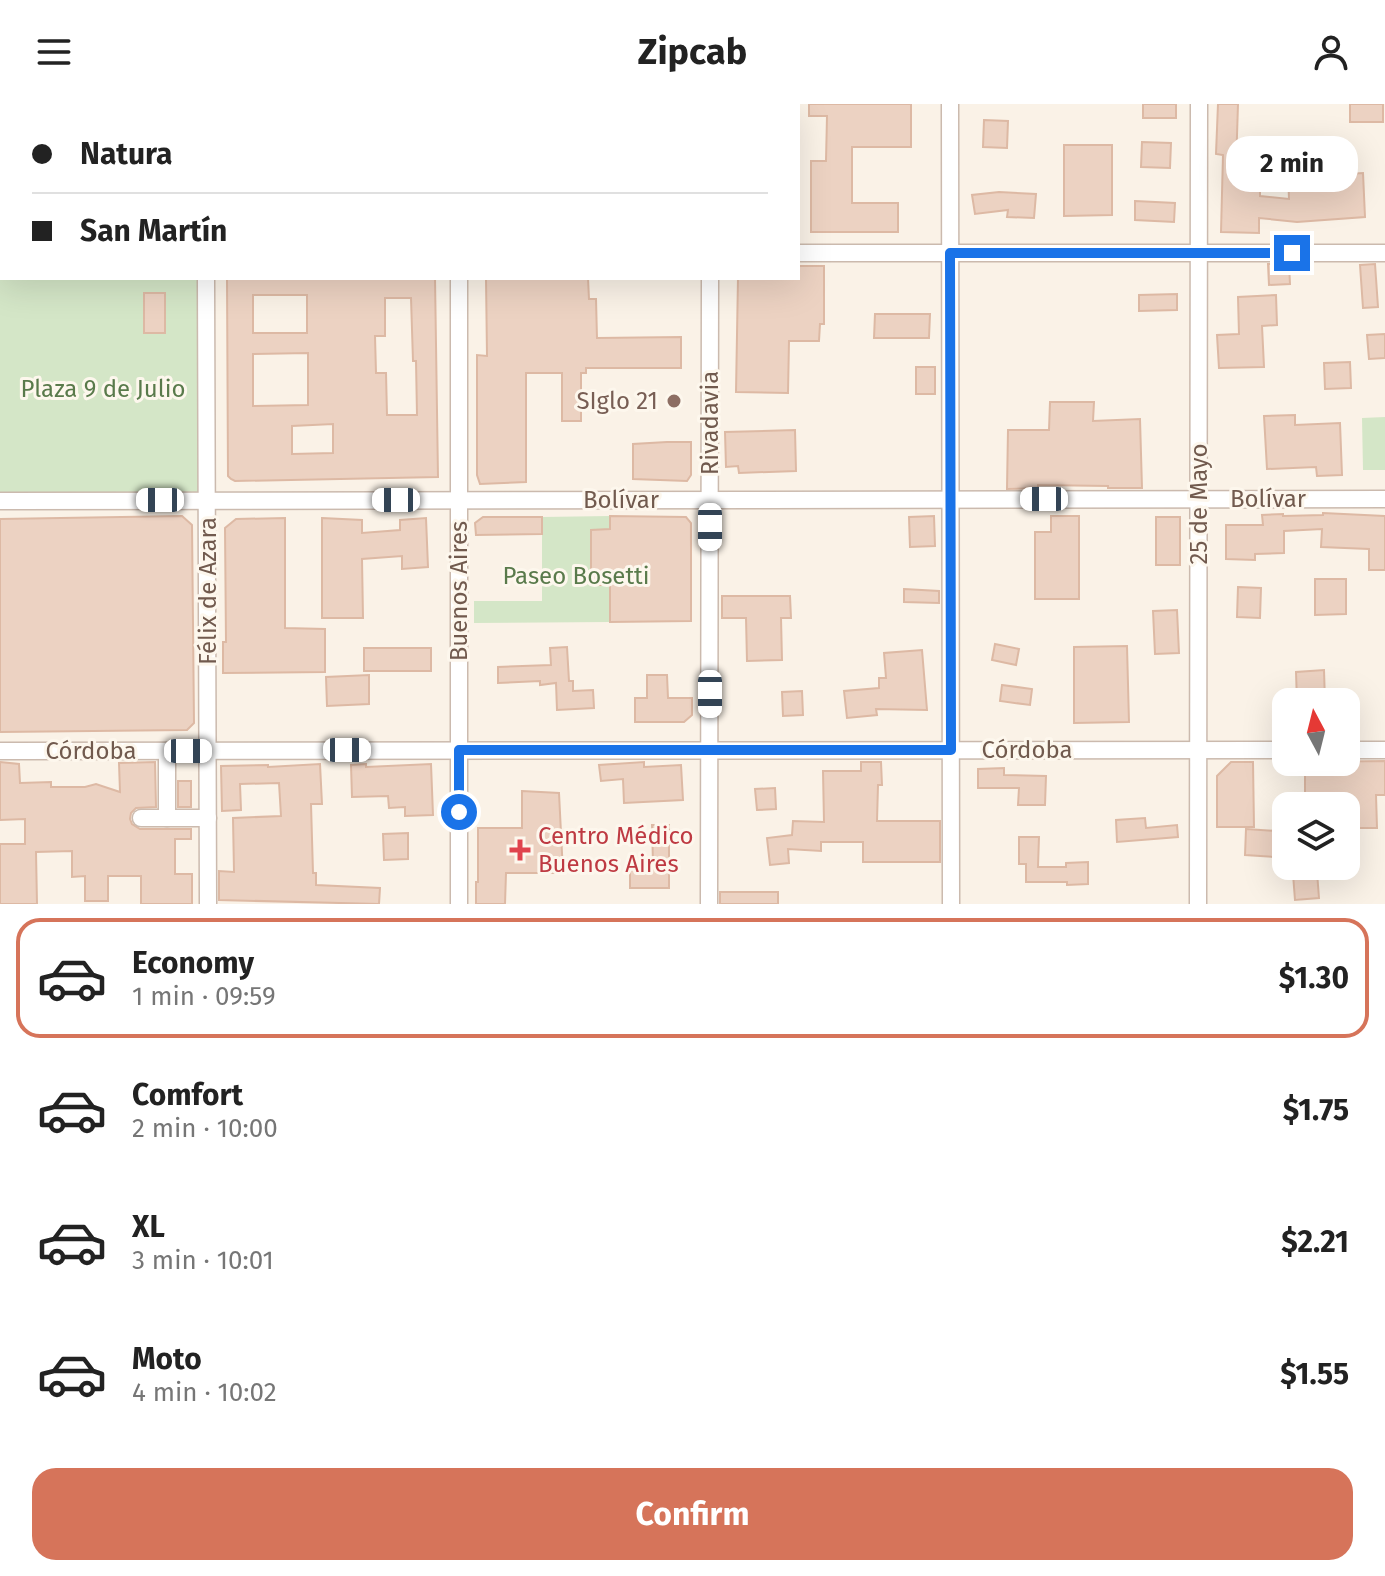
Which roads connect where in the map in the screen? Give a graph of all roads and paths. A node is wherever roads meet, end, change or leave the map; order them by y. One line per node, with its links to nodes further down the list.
1 (950, 104): 4 (street)
2 (1199, 104): 5 (street, 25 de Mayo)
3 (800, 253): 4 (street)
4 (950, 253): 5 (street); 11 (street)
5 (1199, 253): 6 (street); 12 (street, 25 de Mayo)
6 (1385, 253)
7 (206, 280): 14 (street, Félix de Azara)
8 (459, 280): 15 (street, Buenos Aires)
9 (710, 280): 10 (street, Rivadavia)
10 (710, 499): 11 (street, Bolívar); 15 (street, Bolívar); 18 (street, Rivadavia)
11 (951, 499): 12 (street, Bolívar); 19 (street)
12 (1199, 499): 13 (street, Bolívar); 20 (street, 25 de Mayo)
13 (1385, 499)
14 (208, 500): 15 (street, Bolívar); 16 (street, Bolívar); 26 (street, Félix de Azara)
15 (459, 500): 17 (street, Buenos Aires)
16 (0, 501)
17 (459, 750): 18 (street, Córdoba); 26 (street, Córdoba); 31 (street, Buenos Aires)
18 (710, 750): 19 (street, Córdoba); 32 (street, Rivadavia)
19 (951, 750): 20 (street, Córdoba); 33 (street)
20 (1199, 750): 21 (street, Córdoba); 34 (street, 25 de Mayo)
21 (1272, 750)
22 (1360, 750): 23 (street)
23 (1385, 750)
24 (0, 751): 25 (street, Córdoba)
25 (167, 751): 26 (street, Córdoba); 28 (street)
26 (209, 751): 29 (street, Félix de Azara)
27 (141, 818): 28 (street)
28 (167, 818): 29 (street)
29 (208, 818): 30 (street, Félix de Azara)
30 (208, 904)
31 (459, 904)
32 (709, 904)
33 (951, 904)
34 (1198, 904)

